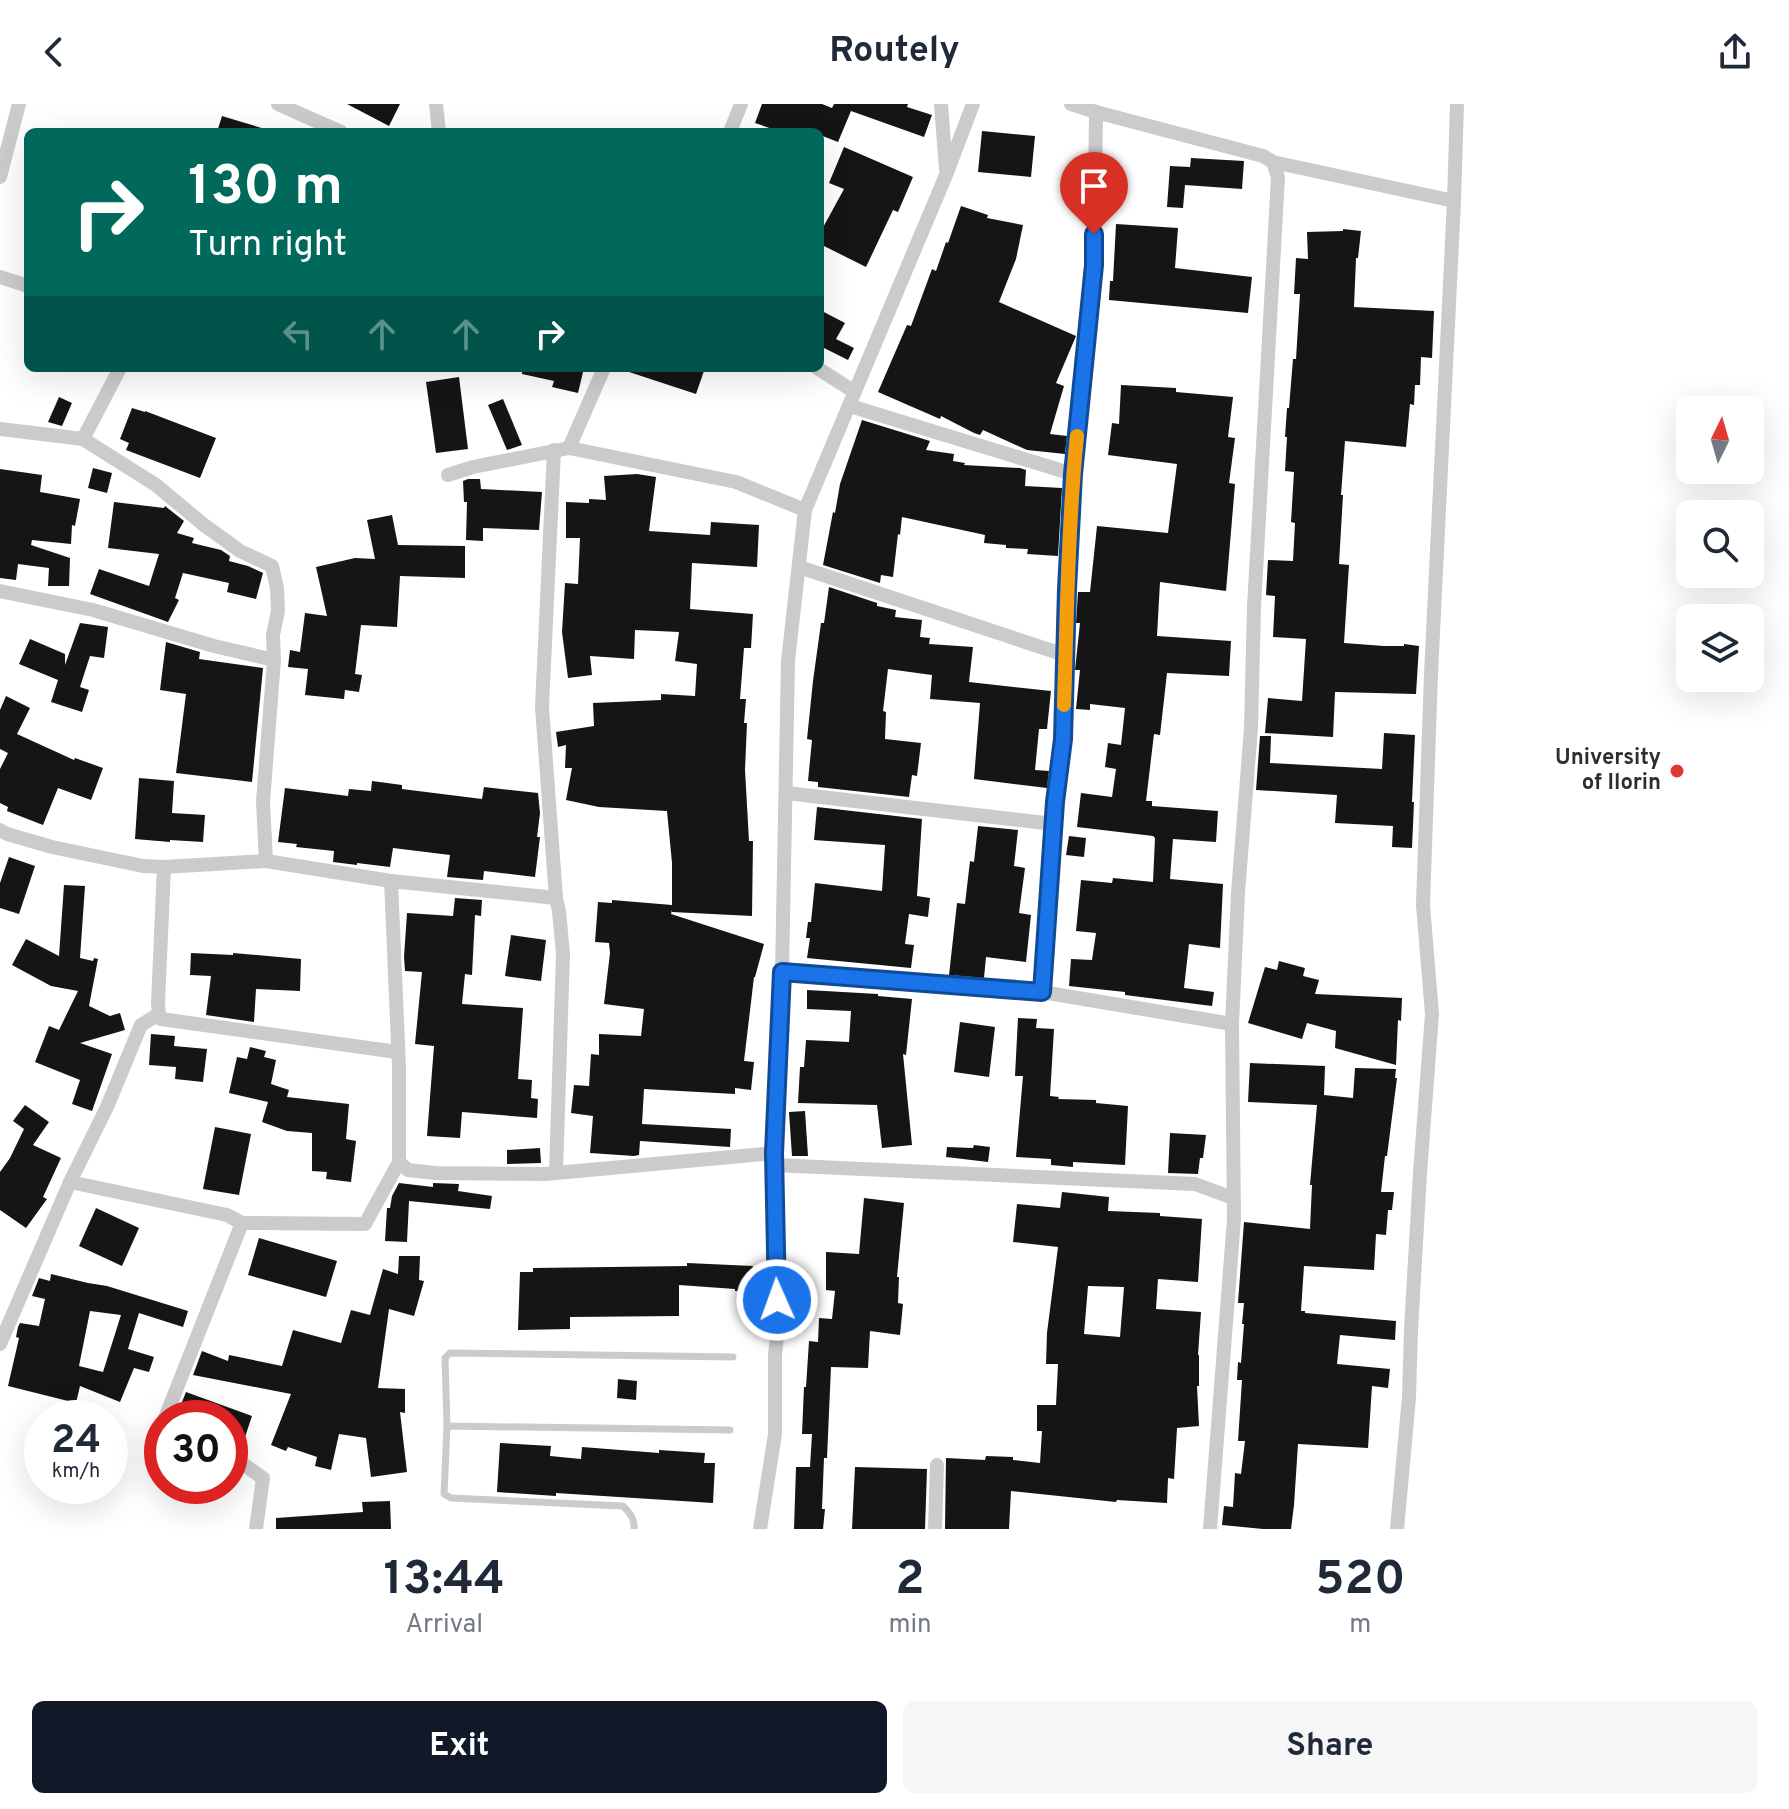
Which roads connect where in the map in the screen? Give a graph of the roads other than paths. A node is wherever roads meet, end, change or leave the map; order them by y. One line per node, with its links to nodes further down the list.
1 (19, 104): 15 (street)
2 (278, 104): 10 (street)
3 (436, 104): 11 (street)
4 (741, 104): 12 (street)
5 (941, 104): 14 (street)
6 (973, 104): 14 (street)
7 (1071, 104): 9 (street)
8 (1457, 104): 16 (street)
9 (1096, 112): 13 (street); 26 (street)
10 (332, 128)
11 (439, 128)
12 (732, 128)
13 (1273, 162): 16 (street); 43 (street)
14 (946, 175): 22 (street)
15 (0, 177)
16 (1454, 201): 63 (street)
17 (0, 277): 18 (street)
18 (24, 285)
19 (118, 372): 24 (street)
20 (602, 372): 25 (street)
21 (822, 372): 22 (street)
22 (853, 399): 26 (street); 28 (street)
23 (0, 429): 24 (street)
24 (83, 439): 32 (street)
25 (562, 449): 27 (street); 28 (street); 39 (street)
26 (1073, 474): 31 (street)
27 (448, 475)
28 (805, 510): 29 (street)
29 (799, 567): 31 (street); 33 (street)
30 (0, 591): 32 (street)
31 (1065, 655): 34 (street)
32 (274, 660): 36 (street)
33 (786, 793): 34 (street); 40 (street)
34 (1054, 824): 41 (street)
35 (0, 830): 37 (street)
36 (266, 861): 37 (street); 38 (street)
37 (164, 867): 42 (street)
38 (391, 881): 39 (street); 44 (street)
39 (556, 898): 47 (street)
40 (782, 972): 41 (street); 45 (street)
41 (1042, 992): 43 (street)
42 (159, 1014): 44 (street); 48 (street)
43 (1232, 1024): 49 (street)
44 (397, 1052): 46 (street)
45 (774, 1159): 47 (street); 49 (street); 60 (street)
46 (399, 1162): 47 (street); 50 (street)
47 (556, 1172)
48 (70, 1182): 50 (street); 51 (street)
49 (1233, 1198): 62 (street)
50 (242, 1223): 53 (street)
51 (0, 1344)
52 (733, 1357): 54 (lane)
53 (172, 1400)
54 (447, 1426): 55 (lane); 59 (lane)
55 (730, 1430)
56 (937, 1465): 61 (street)
57 (248, 1468): 58 (street)
58 (256, 1529)
59 (634, 1529)
60 (760, 1529)
61 (935, 1529)
62 (1210, 1529)
63 (1397, 1529)

